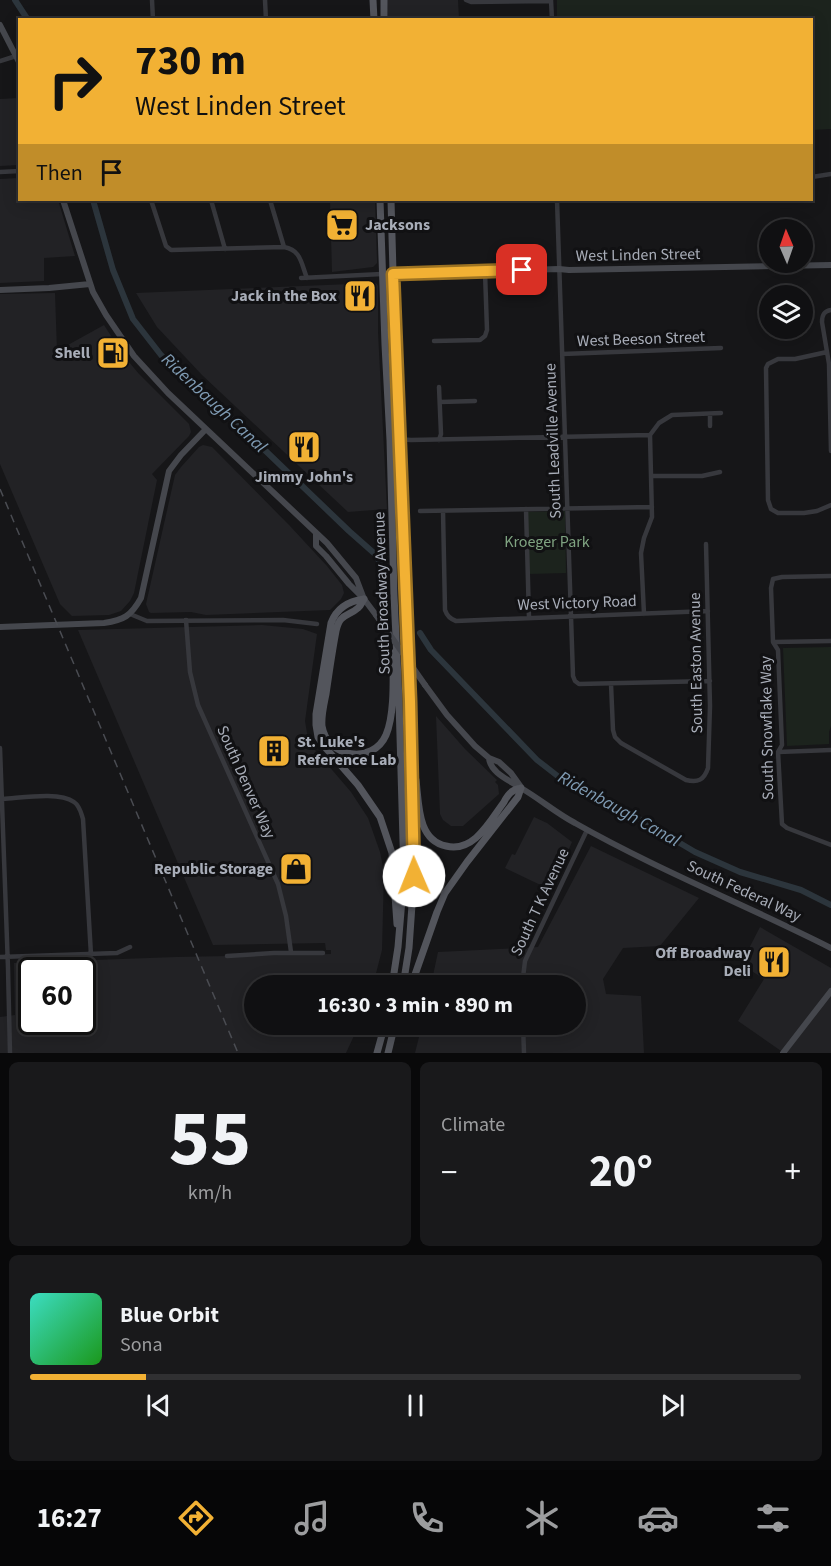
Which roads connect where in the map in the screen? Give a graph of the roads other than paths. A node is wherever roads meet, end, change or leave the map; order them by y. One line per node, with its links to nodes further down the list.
1 (152, 0): 7 (street)
2 (265, 0): 8 (street)
3 (374, 0): 9 (main road)
4 (384, 0): 10 (main road)
5 (466, 0): 6 (street)
6 (551, 0): 11 (street)
7 (153, 18)
8 (266, 18)
9 (374, 18)
10 (383, 18)
11 (552, 18)
12 (0, 25): 13 (main road)
13 (16, 56): 14 (main road); 15 (street)
14 (18, 60)
15 (0, 61)
16 (18, 171): 17 (street)
17 (0, 172)
18 (831, 174): 19 (street)
19 (813, 177)
20 (63, 201): 34 (main road, South Federal Way)
21 (151, 201): 28 (street)
22 (211, 201): 28 (street)
23 (270, 201): 27 (street)
24 (380, 201): 32 (main road, South Broadway Avenue)
25 (391, 201): 33 (main road, South Broadway Avenue)
26 (557, 201): 30 (street, South Leadville Avenue)
27 (284, 247): 28 (street); 32 (street, West Linden Street)
28 (225, 249)
29 (831, 265): 30 (main road, West Linden Street)
30 (559, 269): 31 (main road, West Linden Street); 40 (street, South Leadville Avenue)
31 (485, 272): 33 (main road, West Linden Street); 37 (street)
32 (382, 274): 33 (main road, West Linden Street); 51 (main road, South Broadway Avenue)
33 (393, 274): 50 (main road, South Broadway Avenue)
34 (90, 284): 35 (main road); 47 (main road, South Federal Way)
35 (0, 290)
36 (831, 310): 39 (street)
37 (434, 341)
38 (721, 348): 40 (street, West Beeson Street)
39 (827, 352): 53 (street); 56 (street)
40 (562, 354): 49 (street, South Leadville Avenue)
41 (439, 387): 43 (street)
42 (476, 401): 43 (street)
43 (440, 402): 52 (street)
44 (722, 413): 45 (street)
45 (710, 414): 46 (street); 48 (street)
46 (710, 426)
47 (206, 429): 64 (main road, South Federal Way); 66 (main road)
48 (650, 435): 49 (street); 55 (street)
49 (565, 437): 52 (street); 58 (street, South Leadville Avenue)
50 (400, 439): 51 (street); 52 (street); 81 (main road, South Broadway Avenue)
51 (390, 440): 69 (main road, South Broadway Avenue)
52 (439, 440)
53 (831, 451)
54 (720, 472): 55 (street)
55 (652, 477): 57 (street)
56 (831, 505)
57 (652, 507): 58 (street); 67 (street)
58 (567, 508): 59 (street); 68 (street, South Leadville Avenue)
59 (526, 509): 61 (street); 70 (street)
60 (420, 511): 61 (street)
61 (443, 511): 70 (street, West Victory Road)
62 (706, 544): 65 (street, South Easton Avenue)
63 (831, 576): 75 (street, South Snowflake Way)
64 (364, 599): 69 (main road); 83 (main road, South Federal Way, bridge); 89 (main road)
65 (708, 611): 67 (street, West Victory Road); 76 (street, South Easton Avenue)
66 (130, 614): 71 (street); 73 (main road)
67 (644, 614): 68 (street, West Victory Road)
68 (571, 616): 70 (street, West Victory Road); 77 (street, South Leadville Avenue)
69 (396, 618): 89 (main road, South Broadway Avenue)
70 (530, 618)
71 (186, 620): 72 (street); 91 (street, South Denver Way)
72 (316, 624)
73 (0, 627)
74 (831, 641): 75 (street)
75 (774, 642): 80 (street, South Snowflake Way)
76 (710, 681): 77 (street); 77 (street, South Easton Avenue)
77 (612, 684)
78 (0, 748): 82 (street)
79 (831, 750): 80 (street)
80 (778, 752): 86 (street, South Snowflake Way)
81 (411, 757): 83 (main road); 98 (main road, South Broadway Avenue)
82 (1, 779): 84 (street)
83 (521, 788): 85 (main road, South Federal Way); 99 (main road)
84 (3, 799): 87 (street); 93 (street)
85 (587, 830): 90 (main road, South Federal Way); 100 (street, South T K Avenue)
86 (831, 846)
87 (2, 868): 96 (street)
88 (130, 947): 93 (street)
89 (399, 947): 97 (main road, South Broadway Avenue)
90 (831, 948)
91 (291, 952): 92 (street); 94 (street)
92 (323, 953)
93 (91, 955): 96 (street)
94 (227, 956)
95 (0, 957): 96 (street)
96 (8, 957): 105 (street)
97 (394, 975)
98 (404, 975)
99 (415, 975)
100 (522, 975)
101 (831, 991): 109 (main road)
102 (382, 1035): 106 (main road)
103 (393, 1035): 107 (main road)
104 (523, 1035): 108 (street)
105 (10, 1053)
106 (377, 1053)
107 (388, 1053)
108 (524, 1053)
109 (783, 1053)

